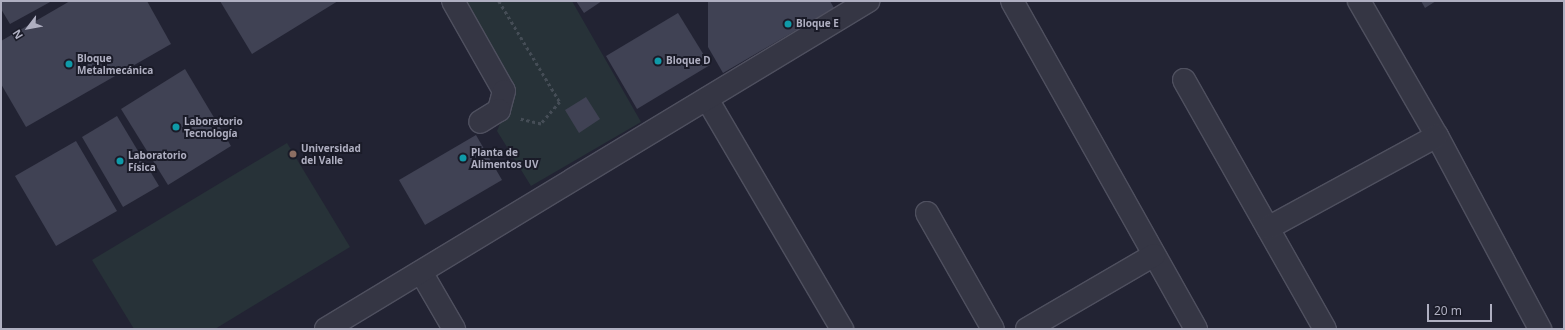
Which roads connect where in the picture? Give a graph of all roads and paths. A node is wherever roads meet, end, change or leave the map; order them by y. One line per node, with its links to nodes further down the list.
1 (453, 1): 8 (street)
2 (499, 1): 8 (path)
3 (868, 1): 7 (street)
4 (1012, 1): 12 (street)
5 (1359, 1): 9 (street)
6 (1184, 80): 11 (street)
7 (707, 99): 13 (street); 16 (street)
8 (488, 117)
9 (1437, 136): 11 (street); 21 (street)
10 (927, 213): 17 (street)
11 (1268, 228): 20 (street)
12 (1154, 255): 18 (street); 19 (street)
13 (421, 272): 14 (street); 15 (street)
14 (326, 329)
15 (454, 329)
16 (842, 329)
17 (993, 329)
18 (1027, 329)
19 (1196, 329)
20 (1325, 329)
21 (1540, 329)

